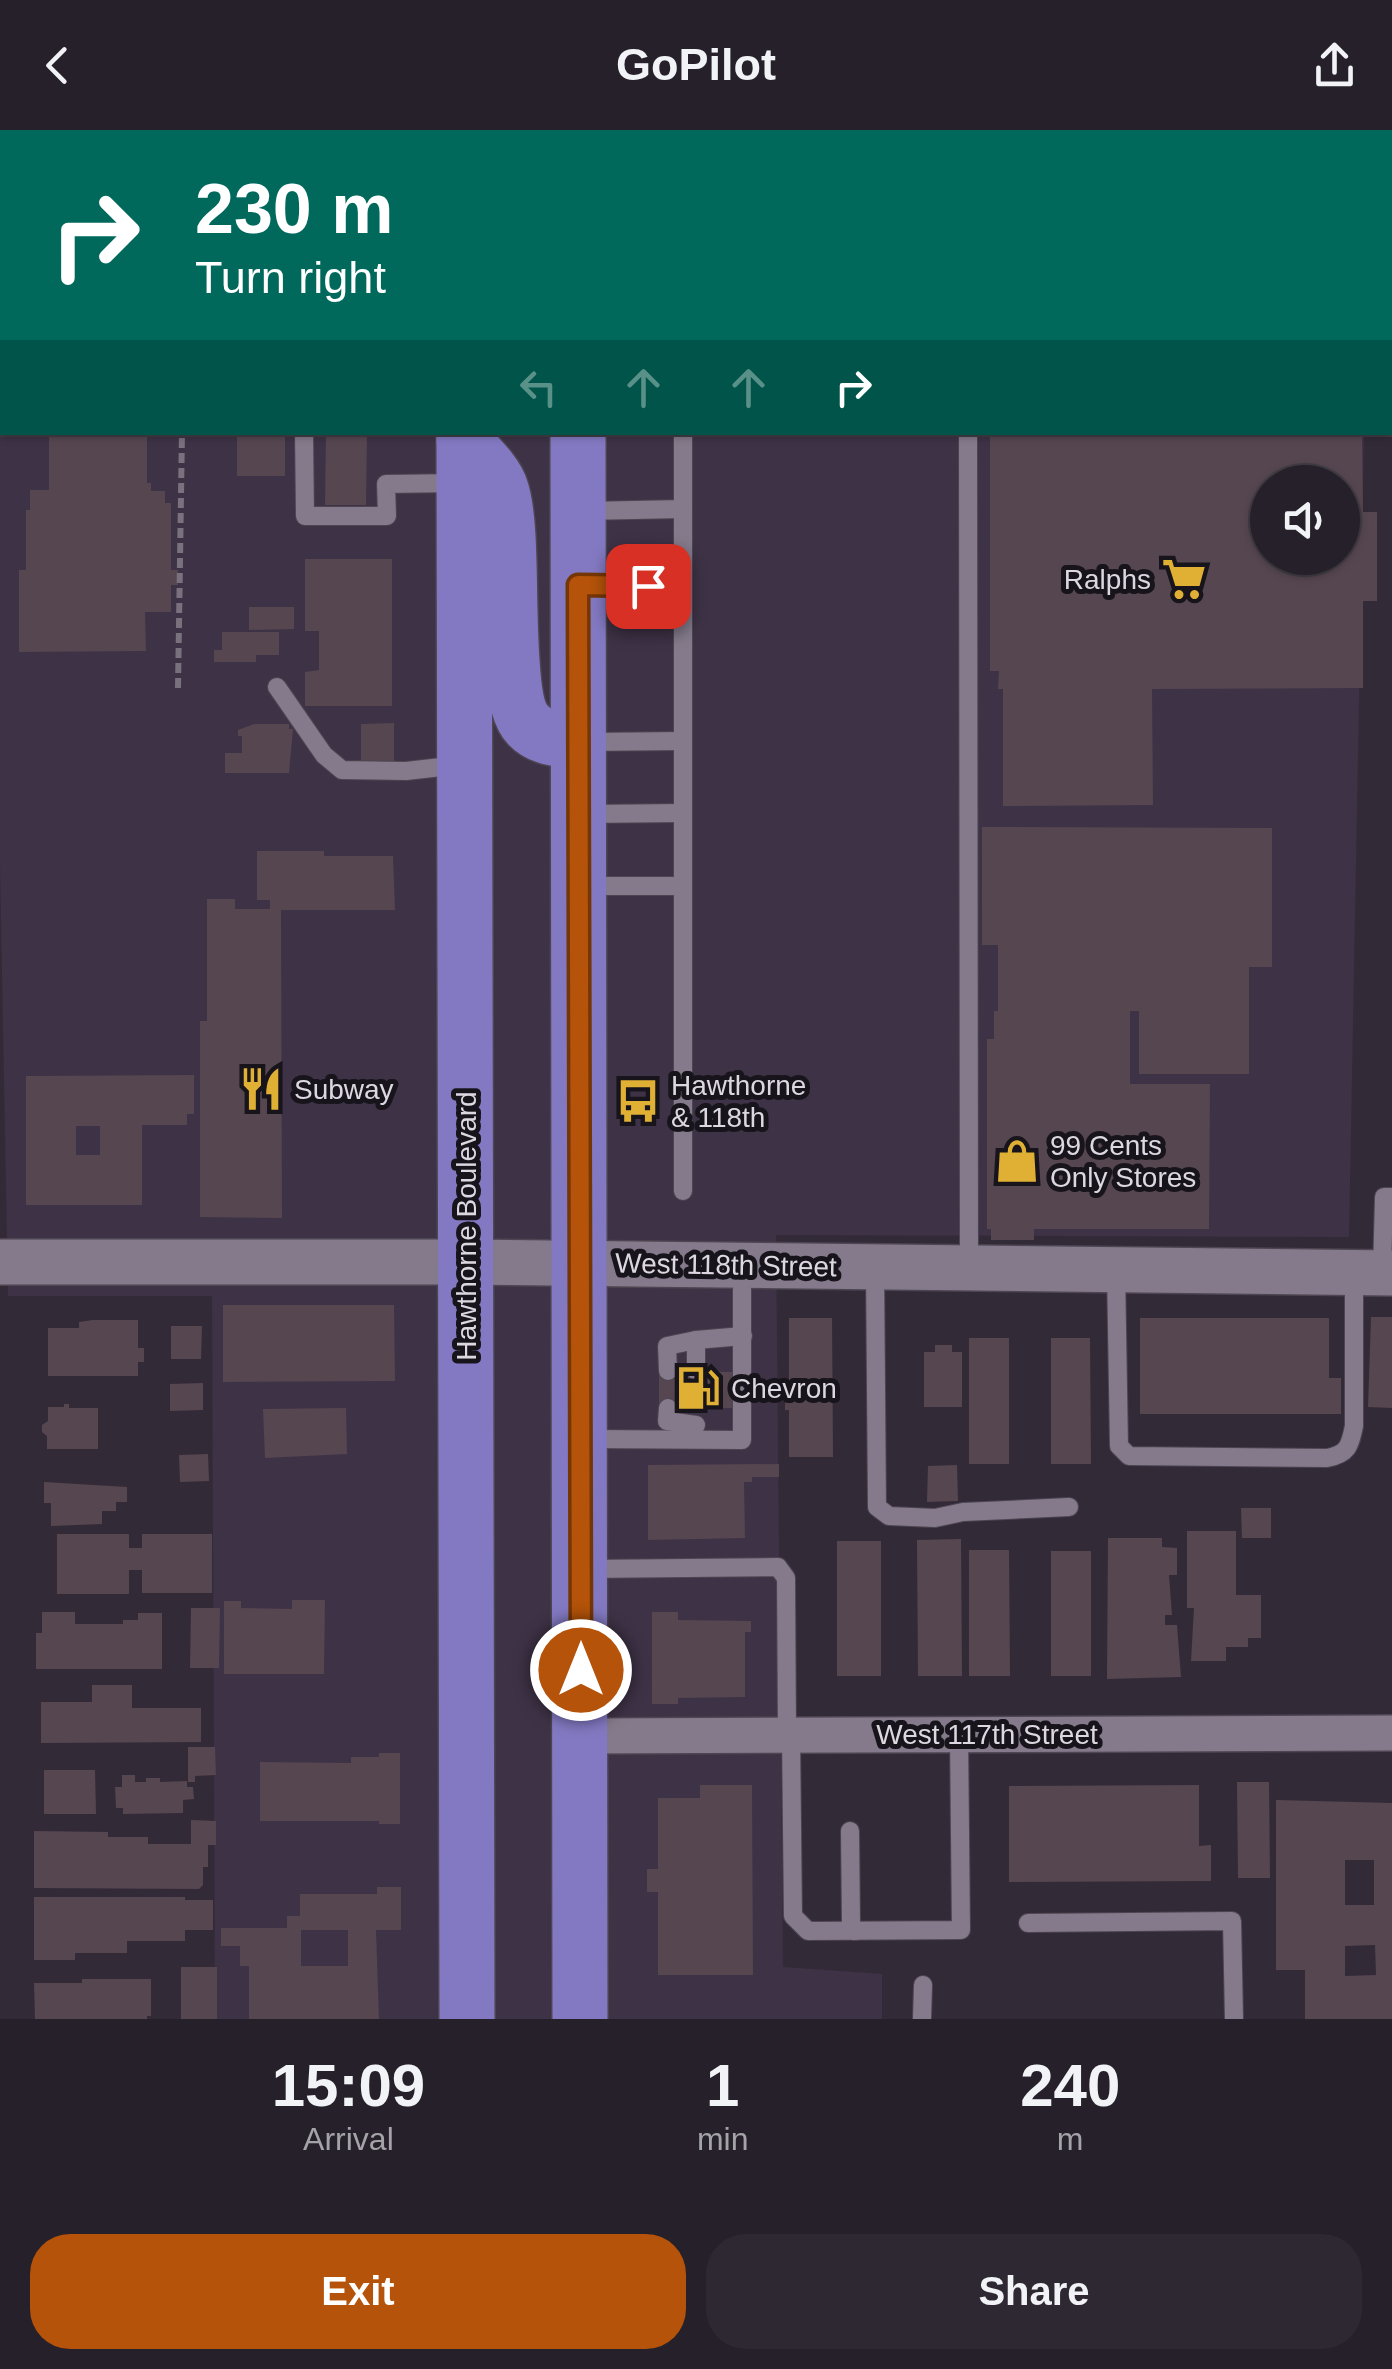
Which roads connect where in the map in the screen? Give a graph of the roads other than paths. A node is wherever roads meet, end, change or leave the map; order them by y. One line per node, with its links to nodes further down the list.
1 (304, 435): 5 (lane)
2 (578, 435): 7 (main road)
3 (683, 435): 6 (lane)
4 (968, 435): 25 (lane)
5 (464, 452): 12 (main road); 13 (main road, Hawthorne Boulevard)
6 (683, 509): 7 (lane); 9 (lane)
7 (578, 511): 8 (main road)
8 (578, 585): 9 (lane); 12 (main road)
9 (683, 586): 11 (lane)
10 (277, 686): 13 (lane)
11 (683, 741): 12 (lane); 14 (lane)
12 (577, 742): 15 (main road)
13 (464, 765): 21 (main road, Hawthorne Boulevard)
14 (683, 813): 15 (lane); 17 (lane)
15 (578, 814): 16 (main road)
16 (579, 886): 17 (lane); 22 (main road)
17 (683, 886): 18 (lane)
18 (683, 1191)
19 (1392, 1197): 27 (lane)
20 (0, 1262): 21 (street, West 118th Street)
21 (466, 1262): 22 (street, West 118th Street); 45 (main road, Hawthorne Boulevard)
22 (580, 1264): 23 (street, West 118th Street); 34 (main road)
23 (742, 1266): 24 (street, West 118th Street); 28 (lane)
24 (875, 1266): 25 (street, West 118th Street); 35 (lane)
25 (969, 1268): 26 (street, West 118th Street)
26 (1116, 1269): 27 (street, West 118th Street); 27 (lane)
27 (1376, 1272)
28 (743, 1336): 29 (lane); 33 (lane)
29 (696, 1340): 30 (lane); 31 (lane)
30 (668, 1371)
31 (696, 1371)
32 (668, 1408): 33 (lane)
33 (696, 1424): 34 (lane)
34 (580, 1439): 36 (main road)
35 (1069, 1507)
36 (581, 1570): 39 (lane); 40 (main road)
37 (1392, 1733): 38 (street, West 117th Street)
38 (960, 1734): 39 (street, West 117th Street); 43 (lane)
39 (789, 1735): 40 (street, West 117th Street); 43 (lane)
40 (582, 1736): 46 (main road)
41 (850, 1831): 43 (lane)
42 (1028, 1923): 48 (lane)
43 (855, 1930)
44 (923, 1985): 47 (lane)
45 (466, 2019)
46 (580, 2019)
47 (922, 2019)
48 (1234, 2019)

